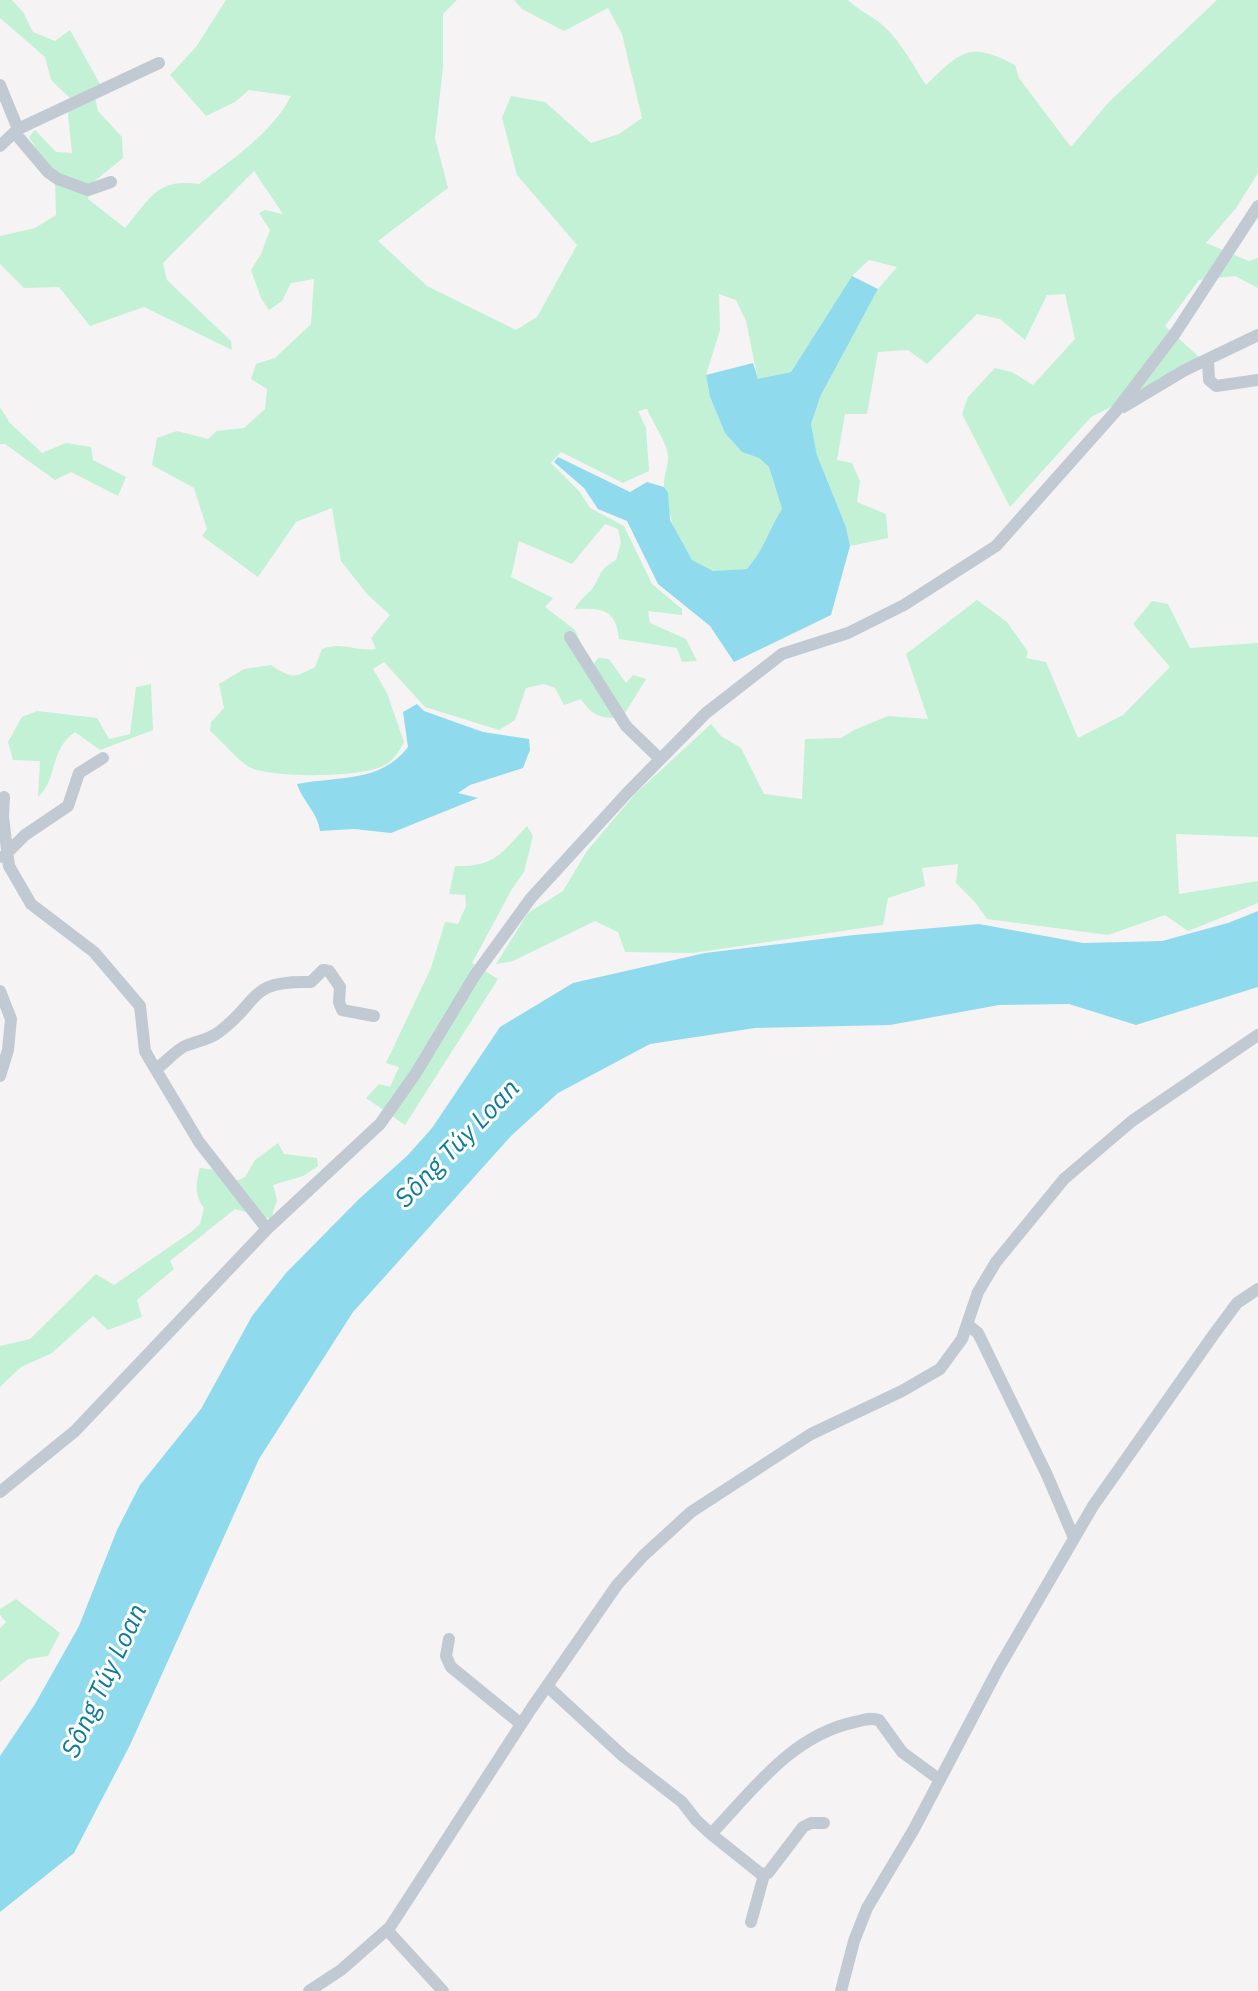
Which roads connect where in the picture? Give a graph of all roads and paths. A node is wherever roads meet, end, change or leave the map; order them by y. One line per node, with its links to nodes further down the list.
1 (159, 63): 3 (street)
2 (0, 85): 3 (street)
3 (17, 131): 4 (street); 5 (street)
4 (0, 146)
5 (111, 182)
6 (1258, 206): 10 (street)
7 (1258, 335): 8 (street)
8 (1208, 360): 9 (street); 10 (street)
9 (1258, 380)
10 (1116, 411): 13 (street)
11 (570, 637): 13 (street)
12 (103, 758): 15 (street)
13 (660, 759): 21 (street)
14 (4, 797): 15 (street)
15 (3, 857): 19 (street)
16 (0, 991): 20 (street)
17 (374, 1016): 19 (street)
18 (1258, 1035): 23 (street)
19 (156, 1069): 21 (street)
20 (0, 1076)
21 (267, 1229): 24 (street)
22 (1258, 1289): 25 (street)
23 (968, 1325): 25 (street); 27 (street)
24 (0, 1492)
25 (1074, 1538): 29 (street)
26 (449, 1639): 28 (street)
27 (547, 1686): 28 (street); 31 (street)
28 (521, 1724): 34 (street)
29 (940, 1780): 31 (street); 37 (street)
30 (824, 1823): 32 (street)
31 (711, 1834): 32 (street)
32 (764, 1875): 33 (street)
33 (751, 1922)
34 (387, 1930): 35 (street); 36 (street)
35 (309, 1991)
36 (443, 1991)
37 (841, 1991)

